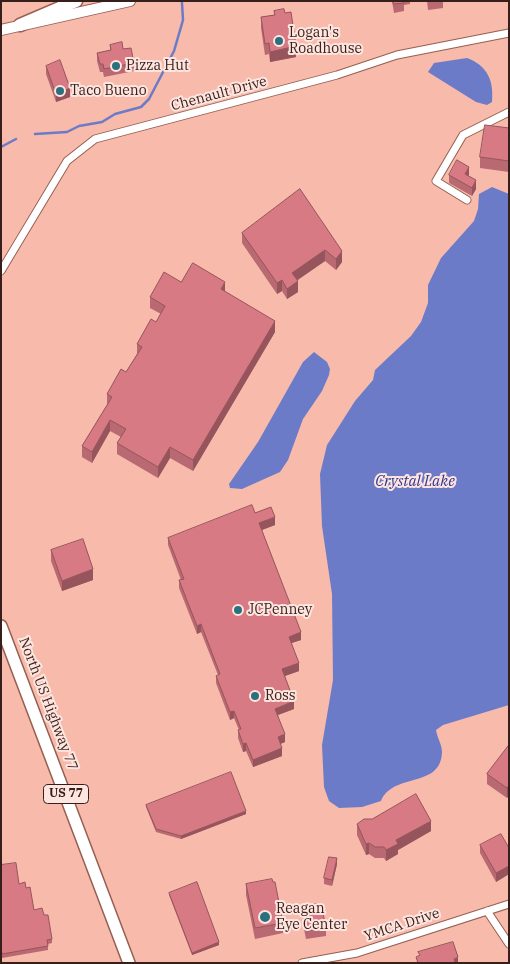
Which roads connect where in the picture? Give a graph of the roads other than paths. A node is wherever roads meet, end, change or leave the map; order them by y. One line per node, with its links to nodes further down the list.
1 (76, 1): 3 (highway)
2 (130, 1): 3 (main road)
3 (20, 25): 4 (main road)
4 (1, 30)
5 (509, 33): 8 (street, Chenault Drive)
6 (509, 112): 7 (street)
7 (467, 200)
8 (1, 272)
9 (1, 626): 13 (main road, North US Highway 77 / US 77)
10 (509, 904): 11 (street, YMCA Drive)
11 (487, 911): 12 (street); 14 (street, YMCA Drive)
12 (509, 944)
13 (129, 963)
14 (302, 963)

